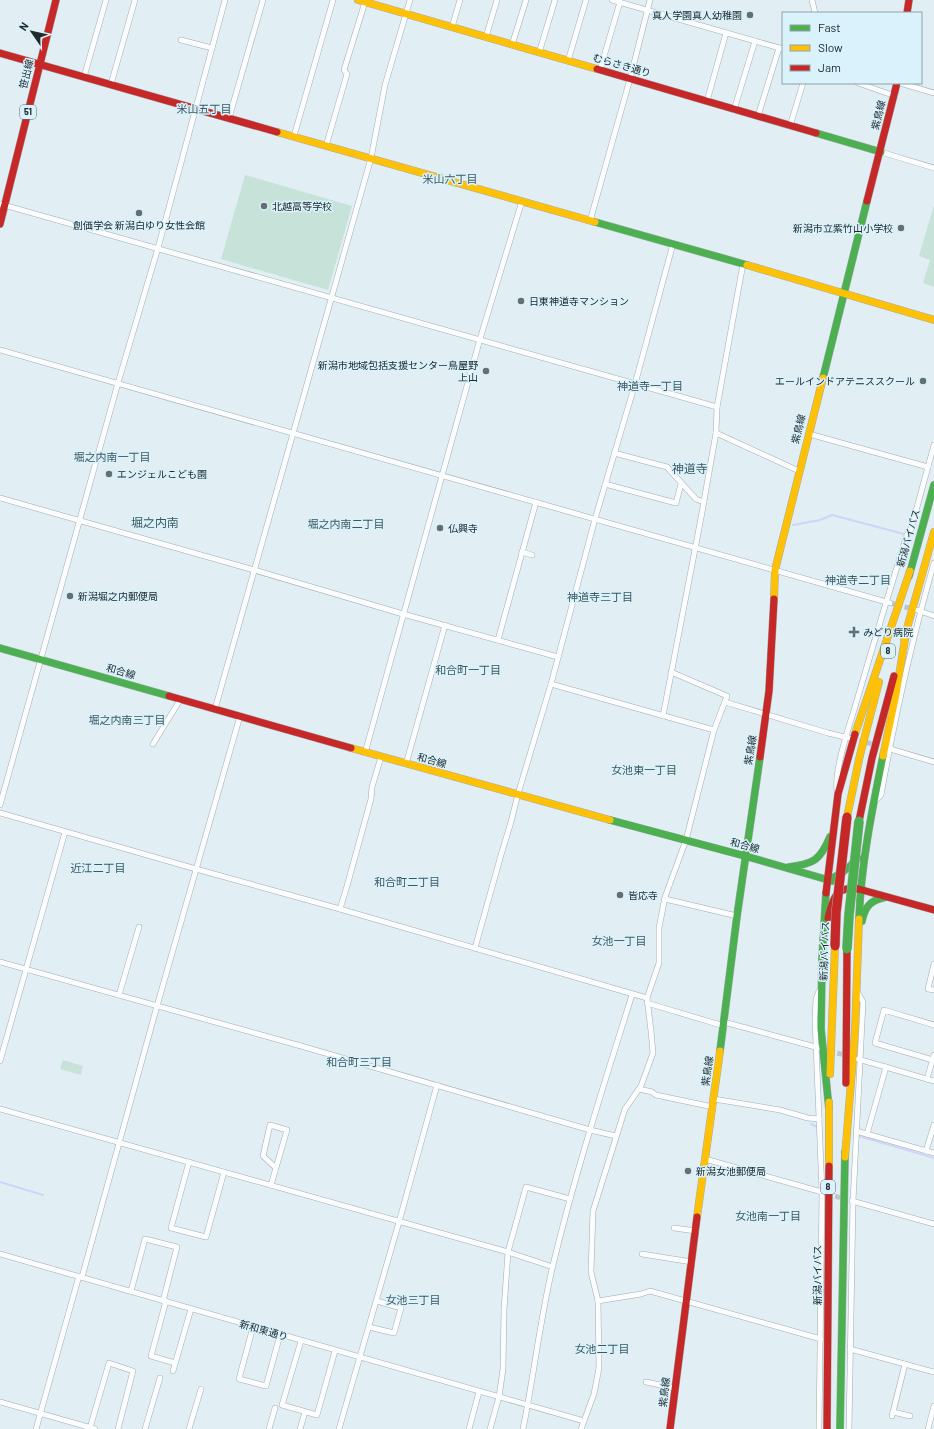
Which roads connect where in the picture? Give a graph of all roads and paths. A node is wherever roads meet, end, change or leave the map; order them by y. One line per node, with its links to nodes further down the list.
1 (56, 0): 34 (main road, 笹出線 / 51)
2 (106, 0): 36 (street)
3 (135, 0): 38 (street)
4 (225, 0): 29 (street)
5 (263, 0): 49 (street)
6 (333, 0): 51 (street)
7 (410, 0): 22 (street)
8 (460, 0): 23 (street)
9 (497, 0): 25 (street)
10 (526, 0): 28 (street)
11 (555, 0): 32 (street)
12 (586, 0): 33 (street)
13 (612, 0): 18 (street)
14 (650, 0): 19 (street)
15 (812, 0): 20 (street)
16 (909, 0): 21 (main road)
17 (362, 1): 22 (main road, むらさき通り); 52 (street)
18 (620, 2): 19 (street); 35 (street)
19 (647, 11): 24 (street); 37 (street)
20 (815, 12)
21 (907, 12)
22 (406, 14): 23 (main road, むらさき通り); 54 (street)
23 (452, 27): 25 (main road, むらさき通り)
24 (726, 33): 27 (street); 45 (street)
25 (486, 37): 28 (main road, むらさき通り)
26 (181, 40): 29 (street)
27 (755, 41): 30 (street); 47 (street)
28 (512, 45): 32 (main road, むらさき通り)
29 (212, 48): 46 (street)
30 (781, 49): 48 (street)
31 (0, 53): 34 (main road)
32 (539, 53): 33 (main road, むらさき通り)
33 (568, 61): 35 (main road, むらさき通り)
34 (40, 64): 36 (main road); 57 (main road, 笹出線 / 51)
35 (600, 70): 37 (main road, むらさき通り)
36 (84, 77): 38 (main road)
37 (630, 79): 45 (main road, むらさき通り); 58 (street)
38 (111, 84): 46 (main road)
39 (803, 84): 50 (street)
40 (861, 84): 44 (street)
41 (897, 84): 44 (main road, 紫鳥線)
42 (903, 84): 43 (street)
43 (934, 93)
44 (894, 96): 53 (main road, 紫鳥線)
45 (707, 102): 47 (main road, むらさき通り)
46 (196, 109): 49 (main road); 61 (street)
47 (734, 110): 48 (main road, むらさき通り)
48 (758, 116): 50 (main road, むらさき通り)
49 (229, 118): 51 (main road)
50 (790, 126): 53 (main road, むらさき通り)
51 (294, 136): 52 (main road)
52 (326, 146): 54 (main road)
53 (880, 152): 55 (street); 63 (main road, 紫鳥線)
54 (371, 158): 56 (main road); 64 (street)
55 (934, 168)
56 (522, 201): 58 (main road); 66 (street)
57 (2, 204): 59 (main road, 笹出線 / 51); 61 (street)
58 (590, 221): 60 (main road)
59 (0, 224)
60 (674, 244): 62 (main road); 69 (street)
61 (158, 248): 64 (street); 68 (street)
62 (743, 264): 63 (main road); 70 (street)
63 (845, 293): 65 (main road); 73 (main road, 紫鳥線)
64 (332, 298): 66 (street); 71 (street)
65 (934, 320)
66 (480, 339): 69 (street); 78 (street)
67 (0, 350): 68 (street)
68 (118, 383): 71 (street); 86 (street)
69 (635, 384): 70 (street); 75 (street)
70 (717, 408): 72 (street)
71 (293, 433): 78 (street); 92 (street)
72 (716, 433): 77 (street); 84 (street)
73 (809, 434): 76 (street); 77 (main road, 紫鳥線)
74 (934, 445): 76 (street)
75 (614, 453): 79 (street); 80 (street)
76 (928, 466): 95 (street)
77 (799, 471): 93 (main road, 紫鳥線)
78 (442, 475): 83 (street); 97 (street)
79 (605, 484): 80 (street); 85 (street)
80 (681, 484): 84 (street)
81 (934, 485): 94 (main road, 新潟バイパス / 8)
82 (0, 498): 86 (street)
83 (536, 502): 85 (street); 89 (street)
84 (704, 502): 88 (street)
85 (595, 519): 88 (street); 103 (street)
86 (79, 521): 92 (street); 104 (street)
87 (934, 532): 100 (main road, 8)
88 (696, 548): 93 (street); 105 (street)
89 (522, 552): 90 (street); 101 (street)
90 (532, 555)
91 (934, 563): 96 (street)
92 (254, 570): 97 (street); 109 (street)
93 (775, 570): 95 (street); 110 (main road, 紫鳥線)
94 (910, 571): 122 (main road); 167 (main road, 新潟バイパス / 8, bridge)
95 (888, 602): 114 (street)
96 (918, 611): 98 (street); 116 (street)
97 (403, 614): 99 (street); 117 (street)
98 (934, 616)
99 (445, 625): 101 (street); 120 (street)
100 (906, 633): 123 (main road); 177 (main road, 8, bridge)
101 (498, 640): 103 (street)
102 (0, 648): 104 (main road, 和合線)
103 (558, 657): 106 (street)
104 (40, 659): 107 (main road, 和合線); 124 (street)
105 (671, 672): 108 (street); 112 (street)
106 (551, 684): 112 (street); 121 (street)
107 (180, 700): 109 (main road, 和合線); 115 (street)
108 (724, 702): 110 (street); 113 (street)
109 (215, 709): 111 (main road, 和合線)
110 (766, 715): 114 (street); 130 (main road, 紫鳥線)
111 (240, 716): 117 (main road, 和合線); 132 (street)
112 (663, 716): 113 (street)
113 (714, 730): 129 (street)
114 (848, 738): 122 (street)
115 (153, 744)
116 (889, 748): 119 (street); 123 (street)
117 (365, 753): 118 (main road, 和合線)
118 (381, 757): 120 (main road, 和合線); 137 (street)
119 (934, 762)
120 (406, 764): 121 (main road, 和合線)
121 (518, 794): 129 (main road, 和合線); 143 (street)
122 (838, 794): 126 (main road)
123 (874, 802): 128 (main road)
124 (0, 805)
125 (0, 813): 127 (street)
126 (835, 819): 131 (main road); 133 (main road)
127 (65, 832): 132 (street); 146 (street)
128 (868, 838): 133 (main road); 134 (main road)
129 (686, 840): 130 (main road, 和合線); 136 (street)
130 (746, 856): 131 (main road, 和合線); 139 (main road, 紫鳥線)
131 (785, 868): 133 (main road, 和合線)
132 (196, 869): 137 (street); 153 (street)
133 (827, 880): 134 (main road, 和合線); 142 (main road)
134 (860, 889): 135 (main road, 和合線); 141 (main road); 142 (main road)
135 (888, 897): 138 (main road, 和合線); 141 (main road)
136 (665, 899): 139 (street); 152 (street)
137 (340, 909): 143 (street)
138 (934, 910)
139 (737, 916): 154 (main road, 紫鳥線)
140 (139, 927): 150 (street)
141 (859, 927): 149 (main road)
142 (823, 943): 147 (main road)
143 (475, 948): 151 (street)
144 (0, 962): 146 (street)
145 (934, 964): 148 (street)
146 (26, 969): 150 (street); 159 (street)
147 (822, 982): 156 (street); 167 (main road)
148 (934, 990)
149 (857, 992): 158 (street); 177 (main road)
150 (119, 995): 153 (street)
151 (632, 995): 152 (street); 170 (street)
152 (647, 1001): 154 (street); 164 (street)
153 (157, 1006): 163 (street); 174 (street)
154 (724, 1024): 156 (street); 165 (main road, 紫鳥線)
155 (934, 1025): 157 (street)
156 (819, 1048): 168 (street)
157 (933, 1057): 161 (street)
158 (859, 1059): 160 (street); 171 (street)
159 (0, 1061)
160 (886, 1067): 161 (street); 172 (street)
161 (927, 1079): 162 (street)
162 (934, 1081)
163 (437, 1085): 170 (street); 186 (street)
164 (639, 1089): 165 (street); 173 (street)
165 (713, 1103): 168 (street); 178 (main road, 紫鳥線)
166 (0, 1109): 174 (street)
167 (829, 1109): 242 (main road, 新潟バイパス / 8)
168 (819, 1119): 183 (street)
169 (934, 1125): 175 (street)
170 (590, 1130): 173 (street); 184 (street)
171 (856, 1131): 172 (street); 185 (street)
172 (867, 1134): 175 (street)
173 (616, 1136): 199 (street)
174 (120, 1142): 179 (street); 195 (street)
175 (926, 1151): 176 (street)
176 (934, 1153)
177 (845, 1157): 243 (main road, 8)
178 (705, 1159): 183 (street); 189 (main road, 紫鳥線)
179 (189, 1162): 181 (street); 181 (street)
180 (276, 1168): 180 (street); 182 (street)
181 (224, 1172): 182 (street)
182 (271, 1185): 186 (street)
183 (822, 1192): 205 (street)
184 (570, 1199): 190 (street); 194 (street)
185 (852, 1201): 187 (street); 207 (street)
186 (400, 1222): 190 (street); 198 (street)
187 (934, 1224)
188 (674, 1228): 189 (street)
189 (696, 1231): 193 (main road, 紫鳥線)
190 (508, 1252): 194 (street); 219 (street)
191 (0, 1254): 195 (street, 新和東通り)
192 (642, 1254): 193 (street)
193 (692, 1262): 200 (main road, 紫鳥線)
194 (553, 1267): 221 (street)
195 (80, 1276): 196 (street, 新和東通り); 225 (street)
196 (130, 1291): 197 (street, 新和東通り); 197 (street)
197 (164, 1301): 201 (street, 新和東通り); 210 (street)
198 (376, 1301): 203 (street); 203 (street)
199 (598, 1301): 200 (street); 227 (street)
200 (687, 1301): 205 (street); 216 (main road, 紫鳥線)
201 (191, 1309): 202 (street, 新和東通り); 210 (street)
202 (253, 1327): 204 (street, 新和東通り); 204 (street)
203 (369, 1327): 209 (street)
204 (280, 1334): 206 (street, 新和東通り)
205 (821, 1339): 241 (street)
206 (301, 1341): 208 (street, 新和東通り); 224 (street)
207 (850, 1349): 211 (street); 244 (street)
208 (335, 1350): 209 (street, 新和東通り); 224 (street)
209 (360, 1358): 218 (street, 新和東通り); 235 (street)
210 (175, 1363): 212 (street)
211 (905, 1364): 213 (street); 226 (street)
212 (173, 1371)
213 (934, 1372)
214 (160, 1378): 231 (street)
215 (646, 1382): 216 (street)
216 (676, 1388): 240 (main road, 紫鳥線)
217 (201, 1389): 232 (street)
218 (479, 1392): 219 (street, 新和東通り); 236 (street)
219 (499, 1397): 221 (street, 新和東通り); 237 (street)
220 (0, 1402): 225 (street)
221 (528, 1405): 227 (street, 新和東通り); 238 (street)
222 (934, 1406): 245 (street)
223 (275, 1408): 233 (street)
224 (305, 1412): 234 (street)
225 (41, 1413): 228 (street); 229 (street)
226 (910, 1416)
227 (584, 1421): 239 (street)
228 (93, 1428): 230 (street)
229 (36, 1429)
230 (118, 1429)
231 (145, 1429)
232 (189, 1429)
233 (269, 1429)
234 (300, 1429)
235 (339, 1429)
236 (469, 1429)
237 (490, 1429)
238 (523, 1429)
239 (581, 1429)
240 (670, 1429)
241 (819, 1429)
242 (827, 1429)
243 (840, 1429)
244 (849, 1429)
245 (928, 1429)

